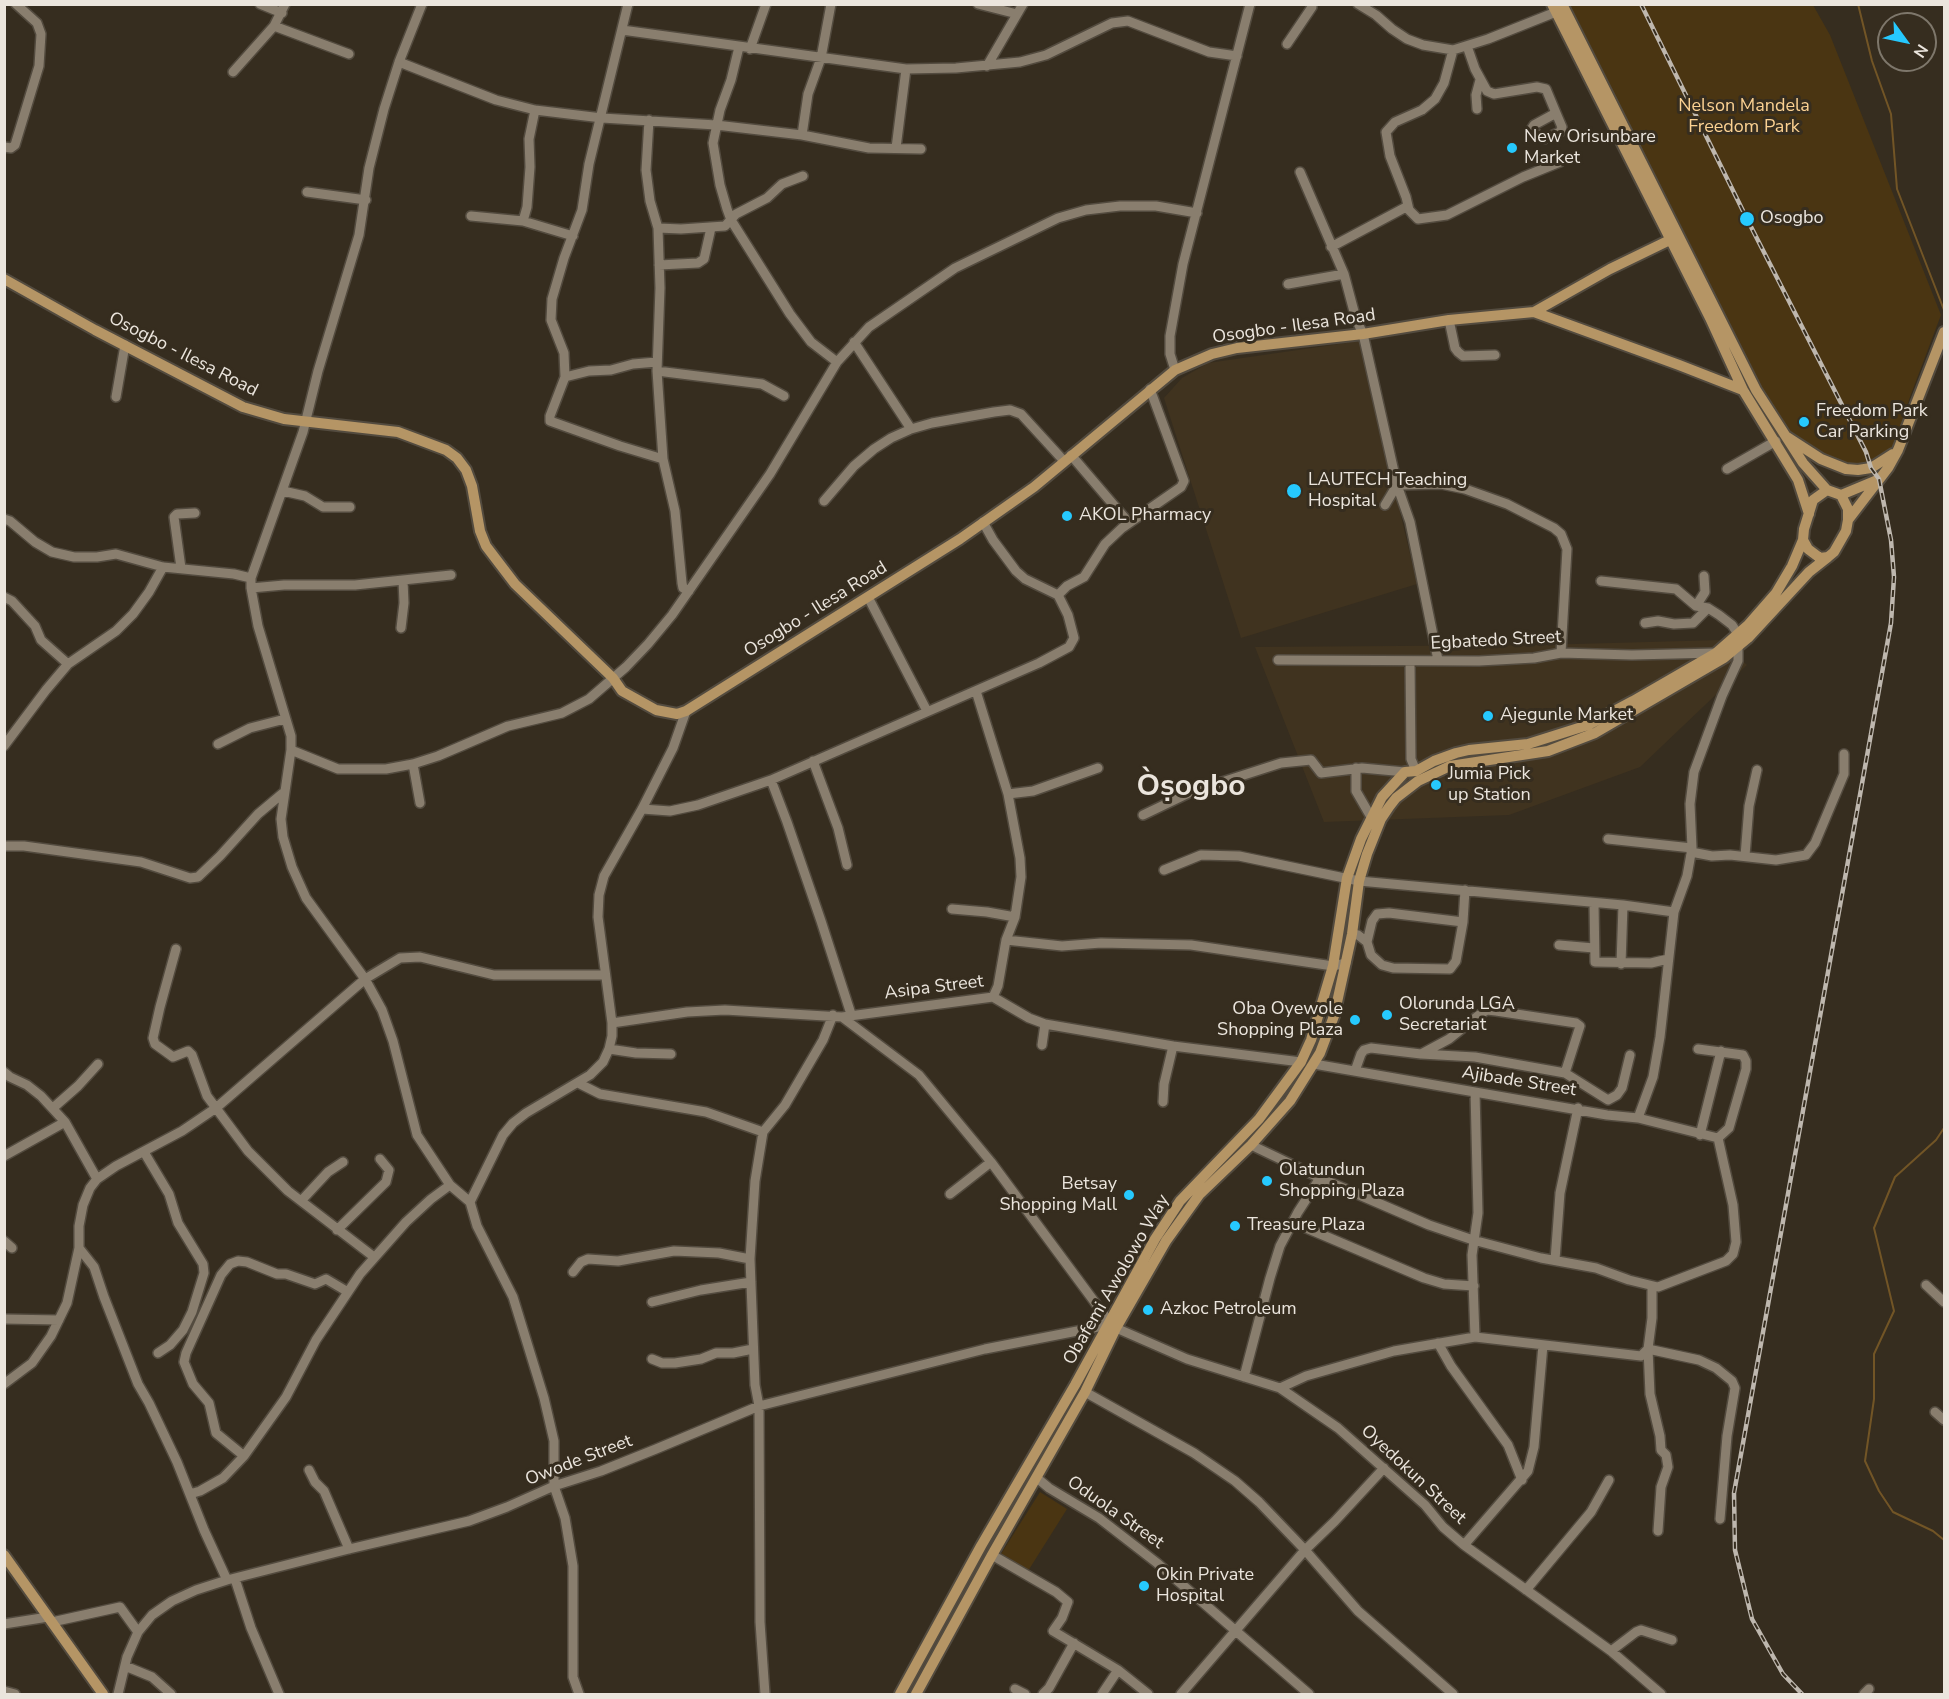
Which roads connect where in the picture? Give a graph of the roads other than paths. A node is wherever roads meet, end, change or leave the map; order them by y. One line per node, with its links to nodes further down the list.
1 (16, 4): 38 (street)
2 (260, 4): 14 (street)
3 (628, 4): 17 (street)
4 (766, 4): 21 (street)
5 (831, 4): 25 (street)
6 (978, 4): 15 (street)
7 (1023, 4): 15 (street)
8 (1250, 4): 24 (street)
9 (1300, 4): 12 (street)
10 (1358, 4): 22 (street)
11 (418, 6): 26 (street)
12 (1314, 6): 18 (street)
13 (1557, 7): 19 (street); 54 (main road)
14 (284, 9): 16 (street)
15 (1017, 14): 27 (street)
16 (274, 26): 23 (street); 29 (street)
17 (622, 30): 20 (street); 34 (street)
18 (1287, 44)
19 (1467, 46): 22 (street); 30 (street)
20 (739, 47): 21 (street); 36 (street)
21 (750, 49): 25 (street)
22 (1453, 50): 46 (street)
23 (349, 54)
24 (1238, 56): 27 (street); 47 (street)
25 (821, 58): 28 (street); 37 (street)
26 (399, 62): 32 (street); 45 (street)
27 (987, 66): 28 (street)
28 (906, 69): 39 (street)
29 (233, 72)
30 (1480, 80): 31 (street); 33 (street)
31 (1477, 109)
32 (535, 110): 34 (street); 50 (street)
33 (1556, 113)
34 (602, 118): 35 (street); 53 (street)
35 (649, 120): 36 (street); 51 (street)
36 (717, 125): 37 (street); 49 (street)
37 (802, 135): 39 (street)
38 (4, 147)
39 (896, 148): 40 (street)
40 (921, 149)
41 (1560, 162): 46 (street)
42 (1300, 172): 55 (street)
43 (803, 176): 49 (street)
44 (307, 192): 45 (street)
45 (366, 200): 75 (street)
46 (1407, 206): 55 (street)
47 (1197, 213): 64 (street); 69 (street)
48 (471, 216): 50 (street)
49 (731, 220): 52 (street); 67 (street)
50 (523, 221): 53 (street)
51 (658, 228): 52 (street); 56 (street)
52 (711, 228): 56 (street)
53 (573, 236): 70 (street)
54 (1675, 238): 60 (main road); 72 (main road); 77 (main road)
55 (1331, 247): 57 (street)
56 (659, 265): 68 (street)
57 (1344, 274): 59 (street); 63 (street)
58 (4, 279): 65 (main road, Osogbo - Ilesa Road)
59 (1288, 284)
60 (1534, 312): 61 (main road, Osogbo - Ilesa Road); 72 (main road, Osogbo - Ilesa Road)
61 (1449, 320): 63 (main road, Osogbo - Ilesa Road); 66 (street)
62 (1944, 332): 78 (main road)
63 (1362, 334): 69 (main road, Osogbo - Ilesa Road); 83 (street)
64 (854, 342): 67 (street); 76 (street)
65 (125, 345): 74 (street); 75 (main road, Osogbo - Ilesa Road)
66 (1495, 355)
67 (837, 362): 105 (street)
68 (657, 366): 70 (street); 73 (street); 80 (street)
69 (1175, 370): 71 (main road, Osogbo - Ilesa Road)
70 (565, 377): 80 (street)
71 (1150, 389): 79 (main road, Osogbo - Ilesa Road); 95 (street)
72 (1743, 390): 77 (main road)
73 (784, 396)
74 (116, 397)
75 (305, 422): 85 (street); 121 (main road, Osogbo - Ilesa Road)
76 (911, 429): 79 (street); 87 (street)
77 (1779, 438): 78 (main road); 81 (street); 84 (main road); 91 (main road)
78 (1898, 450): 82 (main road)
79 (1068, 458): 94 (main road, Osogbo - Ilesa Road); 95 (street)
80 (663, 459): 105 (street)
81 (1727, 469)
82 (1878, 480): 86 (main road); 93 (main road)
83 (1397, 485): 88 (street); 115 (street); 118 (street)
84 (1827, 490): 86 (main road); 91 (main road)
85 (283, 491): 89 (street); 104 (street)
86 (1841, 495): 93 (main road)
87 (824, 501)
88 (1385, 505)
89 (350, 507)
90 (195, 513): 99 (street)
91 (1809, 514): 96 (main road)
92 (4, 519): 98 (street)
93 (1848, 520): 97 (main road)
94 (983, 522): 106 (street); 108 (main road, Osogbo - Ilesa Road)
95 (1129, 523): 106 (street)
96 (1803, 540): 97 (main road); 113 (main road, Obafemi Awolowo Way)
97 (1828, 557): 114 (main road, Obafemi Awolowo Way)
98 (163, 567): 99 (street); 120 (street)
99 (181, 568): 104 (street)
100 (451, 575): 102 (street)
101 (1704, 576): 109 (street)
102 (403, 580): 104 (street); 112 (street)
103 (1601, 581): 109 (street)
104 (251, 583): 125 (street)
105 (689, 591): 121 (street)
106 (1058, 594): 122 (street)
107 (4, 597): 120 (street)
108 (868, 597): 123 (main road, Osogbo - Ilesa Road); 124 (street)
109 (1696, 606): 110 (street)
110 (1708, 608): 111 (street); 113 (street)
111 (1645, 623)
112 (401, 627)
113 (1738, 634): 116 (main road, Obafemi Awolowo Way)
114 (1738, 646): 145 (street); 150 (main road, Obafemi Awolowo Way)
115 (1561, 653): 116 (street, Egbatedo Street); 118 (street, Egbatedo Street)
116 (1716, 653): 135 (main road, Obafemi Awolowo Way)
117 (1278, 660): 119 (street, Egbatedo Street)
118 (1438, 660): 119 (street, Egbatedo Street)
119 (1410, 662): 135 (street)
120 (68, 664): 127 (street)
121 (613, 678): 123 (main road, Osogbo - Ilesa Road); 131 (street)
122 (976, 690): 124 (street); 138 (street)
123 (686, 711): 140 (street)
124 (927, 711): 130 (street)
125 (285, 718): 126 (street); 128 (street)
126 (218, 744)
127 (4, 746)
128 (291, 750): 131 (street); 137 (street)
129 (1844, 754): 146 (street)
130 (813, 761): 136 (street); 147 (street)
131 (412, 764): 139 (street)
132 (1098, 768): 138 (street)
133 (1356, 768): 135 (street); 141 (street); 142 (street)
134 (1757, 770): 146 (street)
135 (1410, 772): 142 (main road, Obafemi Awolowo Way)
136 (771, 780): 140 (street); 171 (street)
137 (283, 793): 144 (street); 169 (street)
138 (1008, 794): 156 (street)
139 (420, 803)
140 (642, 809): 168 (street)
141 (1143, 815)
142 (1371, 817): 149 (main road, Obafemi Awolowo Way)
143 (1608, 838): 145 (street)
144 (4, 846)
145 (1691, 850): 146 (street); 155 (street)
146 (1745, 856)
147 (847, 865)
148 (1164, 870): 149 (street)
149 (1347, 878): 150 (street); 167 (main road, Obafemi Awolowo Way)
150 (1359, 881): 151 (street); 158 (main road, Obafemi Awolowo Way)
151 (1466, 890): 152 (street); 157 (street)
152 (1594, 903): 153 (street); 162 (street)
153 (1623, 905): 155 (street); 166 (street)
154 (952, 909): 156 (street)
155 (1674, 912): 164 (street)
156 (1015, 917): 159 (street)
157 (1463, 922): 160 (street); 160 (street)
158 (1352, 934): 160 (street); 165 (main road, Obafemi Awolowo Way)
159 (1006, 940): 167 (street); 170 (street)
160 (1367, 942)
161 (1559, 945): 162 (street)
162 (1594, 948): 166 (street)
163 (176, 949): 193 (street)
164 (1668, 959): 166 (street); 196 (street)
165 (1346, 963): 167 (street); 184 (main road, Obafemi Awolowo Way)
166 (1621, 964)
167 (1333, 966): 182 (main road, Obafemi Awolowo Way)
168 (606, 975): 169 (street); 172 (street)
169 (365, 979): 193 (street); 209 (street)
170 (993, 997): 171 (street, Asipa Street); 173 (street, Asipa Street)
171 (842, 1015): 172 (street, Asipa Street); 198 (street); 206 (street)
172 (612, 1023): 177 (street)
173 (1045, 1024): 174 (street); 175 (street, Asipa Street)
174 (1042, 1045)
175 (1173, 1046): 182 (street, Asipa Street); 191 (street)
176 (1698, 1048): 178 (street)
177 (609, 1049): 179 (street); 188 (street)
178 (1721, 1051): 199 (street); 200 (street)
179 (671, 1054)
180 (1420, 1054): 185 (street); 187 (street); 187 (street)
181 (1630, 1055): 190 (street)
182 (1301, 1062): 232 (main road, Obafemi Awolowo Way)
183 (98, 1064): 192 (street)
184 (1314, 1064): 185 (street, Ajibade Street); 201 (main road, Obafemi Awolowo Way)
185 (1355, 1071): 189 (street, Ajibade Street)
186 (4, 1072): 192 (street)
187 (1565, 1073): 190 (street)
188 (578, 1083): 198 (street); 212 (street)
189 (1475, 1092): 194 (street, Ajibade Street); 215 (street)
190 (1608, 1100): 195 (street)
191 (1163, 1102)
192 (52, 1108): 197 (street)
193 (216, 1108): 202 (street); 211 (street)
194 (1578, 1108): 195 (street, Ajibade Street); 221 (street)
195 (1607, 1115): 196 (street, Ajibade Street)
196 (1638, 1118): 199 (street, Ajibade Street)
197 (65, 1122): 203 (street); 208 (street)
198 (763, 1132): 220 (street)
199 (1700, 1135): 200 (street, Ajibade Street)
200 (1718, 1138): 226 (street)
201 (1251, 1145): 207 (street); 232 (main road, Obafemi Awolowo Way)
202 (144, 1152): 208 (street); 238 (street)
203 (4, 1156)
204 (381, 1159): 214 (street)
205 (342, 1162): 211 (street)
206 (991, 1162): 210 (street); 232 (street)
207 (1320, 1178): 213 (street); 215 (street)
208 (97, 1179): 218 (street)
209 (450, 1185): 212 (street); 219 (street)
210 (950, 1194)
211 (301, 1201): 214 (street)
212 (470, 1202): 253 (street)
213 (1292, 1222): 225 (street); 240 (street)
214 (337, 1230): 219 (street)
215 (1473, 1240): 221 (street); 225 (street)
216 (4, 1241): 217 (street)
217 (12, 1248)
218 (79, 1248): 231 (street); 254 (street)
219 (374, 1257): 227 (street)
220 (750, 1258): 222 (street); 223 (street)
221 (1555, 1260): 226 (street)
222 (573, 1272)
223 (751, 1282): 228 (street); 236 (street)
224 (1926, 1284): 229 (street)
225 (1474, 1286): 233 (street)
226 (1652, 1287): 237 (street)
227 (348, 1293): 247 (street); 247 (street)
228 (652, 1302)
229 (1944, 1302)
230 (4, 1319): 231 (street)
231 (59, 1320): 241 (street)
232 (1110, 1326): 240 (street, Oyedokun Street); 243 (main road, Obafemi Awolowo Way); 244 (street, Owode Street); 282 (main road, Obafemi Awolowo Way)
233 (1475, 1337): 234 (street); 235 (street)
234 (1438, 1343): 242 (street); 251 (street)
235 (1543, 1345): 237 (street); 251 (street)
236 (753, 1349): 239 (street); 244 (street)
237 (1648, 1349): 255 (street); 256 (street)
238 (158, 1353)
239 (652, 1359)
240 (1244, 1377): 242 (street, Oyedokun Street)
241 (4, 1384)
242 (1280, 1388): 248 (street, Oyedokun Street)
243 (1085, 1392): 250 (main road, Obafemi Awolowo Way); 259 (street)
244 (759, 1406): 253 (street, Owode Street); 281 (street)
245 (1935, 1412): 246 (street)
246 (1944, 1420)
247 (244, 1456): 254 (street)
248 (1384, 1467): 257 (street, Oyedokun Street); 259 (street)
249 (309, 1470): 258 (street)
250 (1037, 1478): 261 (main road, Obafemi Awolowo Way); 266 (street, Oduola Street)
251 (1522, 1480): 257 (street)
252 (1610, 1480): 263 (street)
253 (554, 1486): 258 (street, Owode Street); 280 (street)
254 (190, 1494): 262 (street)
255 (1720, 1519)
256 (1658, 1531)
257 (1464, 1545): 263 (street, Oyedokun Street)
258 (349, 1549): 262 (street, Owode Street)
259 (1305, 1550): 266 (street); 290 (street)
260 (4, 1555): 264 (main road)
261 (992, 1555): 269 (street); 283 (main road, Obafemi Awolowo Way)
262 (231, 1579): 267 (street, Owode Street); 279 (street)
263 (1526, 1590): 270 (street, Oyedokun Street)
264 (50, 1619): 265 (street); 267 (street); 276 (main road)
265 (4, 1624)
266 (1234, 1630): 288 (street); 289 (street, Oduola Street)
267 (138, 1632): 271 (street, Owode Street)
268 (1672, 1640): 270 (street)
269 (1074, 1644): 272 (street); 285 (street)
270 (1611, 1651): 291 (street, Oyedokun Street)
271 (125, 1666): 277 (street, Owode Street); 278 (street)
272 (1118, 1670): 286 (street); 287 (street)
273 (1016, 1689): 284 (street)
274 (4, 1691): 275 (street)
275 (15, 1695)
276 (103, 1695)
277 (118, 1695)
278 (171, 1695)
279 (279, 1695)
280 (579, 1695)
281 (765, 1695)
282 (900, 1695)
283 (916, 1695)
284 (1025, 1695)
285 (1043, 1695)
286 (1102, 1695)
287 (1148, 1695)
288 (1181, 1695)
289 (1309, 1695)
290 (1454, 1695)
291 (1661, 1695)

